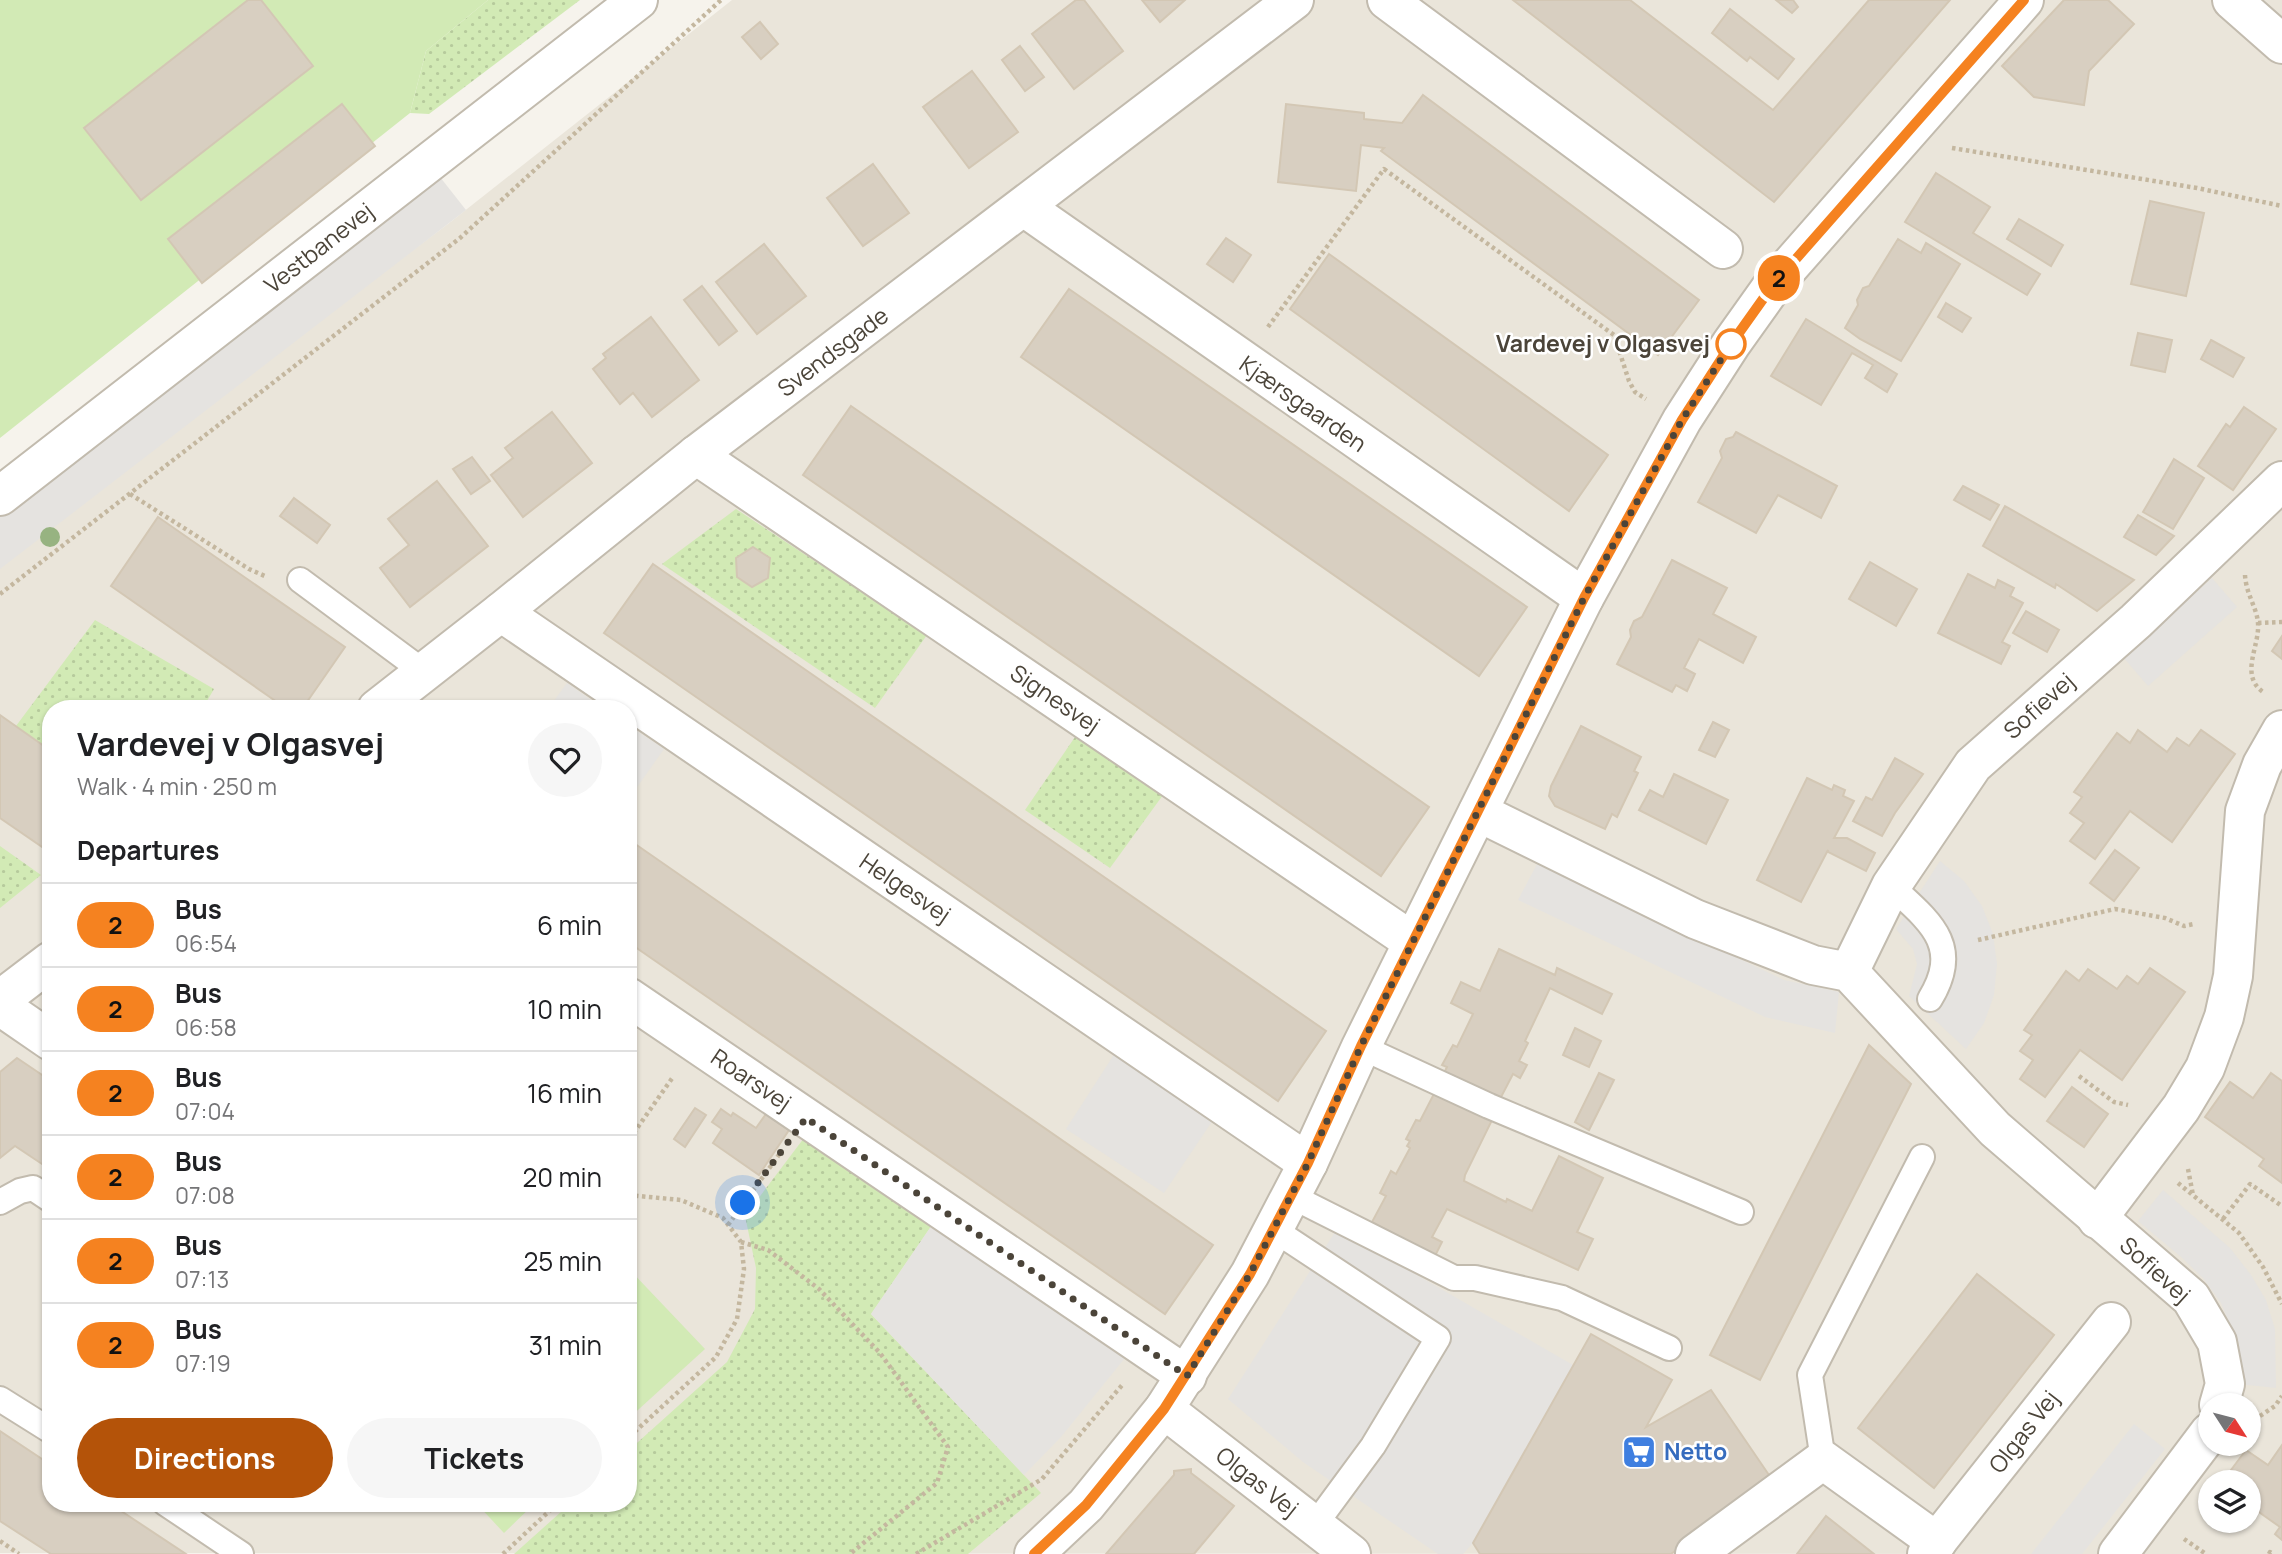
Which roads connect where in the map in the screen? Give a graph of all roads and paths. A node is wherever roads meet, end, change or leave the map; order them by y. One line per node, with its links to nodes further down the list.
1 (638, 0): 17 (street, Vestbanevej)
2 (721, 0): 16 (path)
3 (1294, 0): 10 (street, Svendsgade)
4 (1387, 0): 11 (street)
5 (2024, 0): 8 (street)
6 (2232, 0): 7 (street)
7 (2282, 44)
8 (1899, 140): 9 (path); 13 (street)
9 (2282, 206)
10 (1024, 207): 12 (street, Kjærsgaarden); 14 (street, Svendsgade)
11 (1723, 249)
12 (1243, 362): 13 (path); 21 (street, Kjærsgaarden)
13 (1682, 420): 21 (street)
14 (696, 455): 22 (street, Svendsgade); 34 (street, Signesvej)
15 (2282, 481): 18 (street, Sofievej)
16 (130, 494): 19 (path); 20 (path)
17 (0, 496)
18 (2229, 532): 24 (path); 32 (street, Sofievej)
19 (300, 580): 25 (lane)
20 (0, 594)
21 (1584, 598): 31 (street)
22 (501, 612): 25 (street, Svendsgade); 28 (street, Helgesvej)
23 (2282, 622): 24 (path)
24 (2258, 623): 26 (path)
25 (424, 672): 27 (street, Svendsgade)
26 (2265, 694)
27 (388, 700)
28 (620, 700)
29 (637, 713): 53 (street, Helgesvej)
30 (2282, 730): 33 (street)
31 (1478, 812): 34 (street); 37 (street)
32 (1891, 886): 35 (lane); 37 (street, Sofievej)
33 (2239, 914): 35 (path); 46 (street)
34 (1413, 942): 43 (street)
35 (1942, 947): 38 (lane)
36 (42, 968): 39 (street)
37 (1849, 972): 57 (street, Sofievej)
38 (1930, 999)
39 (0, 1000)
40 (637, 1003): 47 (street, Roarsvej)
41 (0, 1006): 42 (street)
42 (42, 1035)
43 (1361, 1046): 53 (street); 56 (lane)
44 (2079, 1076): 46 (path)
45 (656, 1101): 48 (path)
46 (2180, 1108): 50 (street)
47 (806, 1118): 59 (path); 66 (street, Roarsvej)
48 (637, 1128)
49 (1922, 1157): 75 (lane)
50 (2144, 1157): 57 (street); 58 (path)
51 (42, 1194): 54 (lane)
52 (637, 1196): 59 (path)
53 (1291, 1196): 65 (lane); 66 (street); 78 (lane)
54 (0, 1202)
55 (2282, 1206): 58 (path)
56 (1741, 1212)
57 (2097, 1219): 67 (street, Sofievej)
58 (2223, 1219): 62 (path)
59 (728, 1225): 60 (path)
60 (741, 1242): 73 (path); 84 (path)
61 (2282, 1284): 62 (path)
62 (2274, 1287): 63 (path)
63 (2282, 1304)
64 (2111, 1322): 80 (street, Olgas Vej)
65 (1669, 1348)
66 (1187, 1376): 70 (street); 85 (path)
67 (2222, 1393)
68 (2282, 1396): 71 (path)
69 (0, 1399): 72 (lane)
70 (1164, 1409): 78 (street, Olgas Vej); 86 (street)
71 (2261, 1415)
72 (42, 1425)
73 (637, 1430)
74 (2198, 1448): 89 (street)
75 (1823, 1460): 80 (street, Olgas Vej); 88 (street)
76 (179, 1512): 82 (lane)
77 (548, 1512): 83 (path)
78 (1314, 1526): 87 (street, Olgas Vej)
79 (0, 1541): 81 (path)
80 (1932, 1548)
81 (19, 1554)
82 (242, 1554)
83 (503, 1554)
84 (850, 1554)
85 (916, 1554)
86 (1034, 1554)
87 (1351, 1554)
88 (1695, 1554)
89 (2118, 1554)

